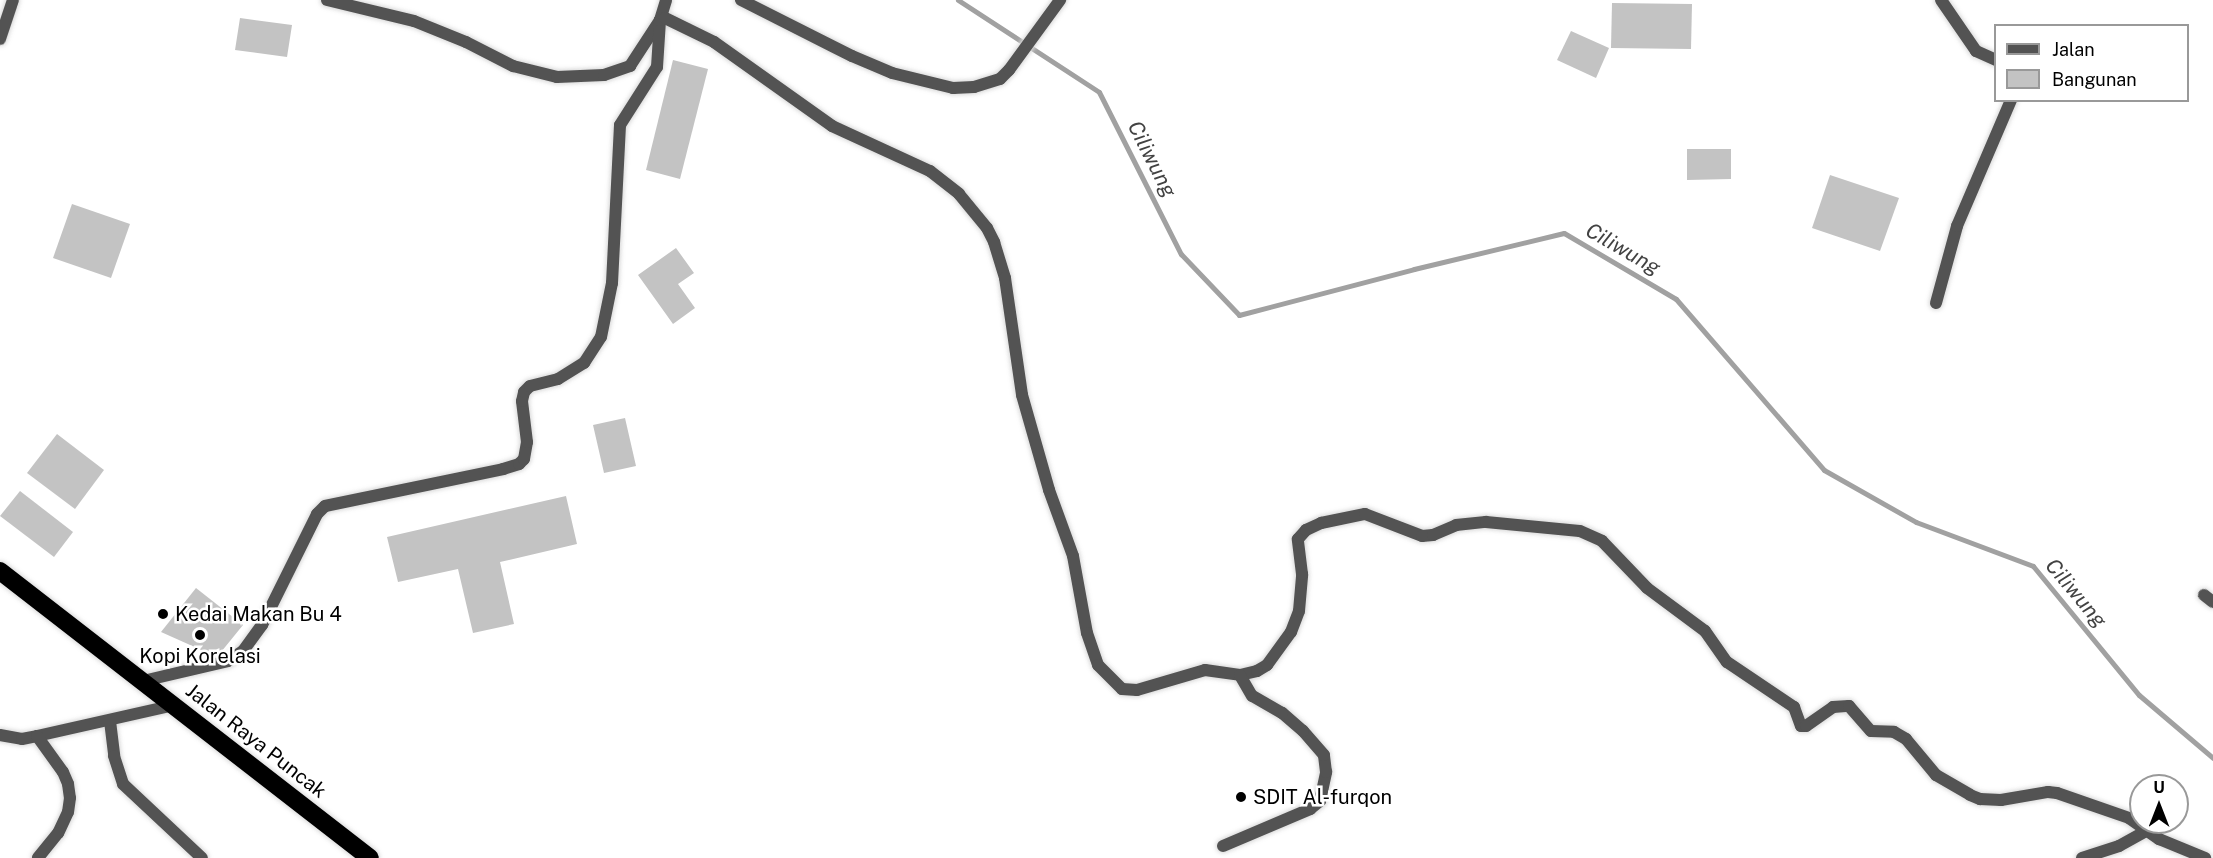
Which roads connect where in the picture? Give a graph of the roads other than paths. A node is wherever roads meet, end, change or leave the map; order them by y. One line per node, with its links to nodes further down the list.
1 (13, 0): 8 (street)
2 (327, 0): 7 (street)
3 (666, 0): 7 (street)
4 (741, 0): 5 (street)
5 (1060, 0)
6 (1941, 0): 9 (street)
7 (660, 20): 13 (street); 14 (street)
8 (0, 39)
9 (1994, 60)
10 (2010, 102): 11 (street)
11 (1936, 303)
12 (0, 571): 14 (highway, Jalan Raya Puncak)
13 (1240, 675): 19 (street); 22 (street)
14 (143, 681): 15 (highway, Jalan Raya Puncak)
15 (174, 705): 16 (street); 25 (highway, Jalan Raya Puncak)
16 (110, 721): 18 (street); 24 (street)
17 (0, 735): 18 (street)
18 (37, 736): 23 (street)
19 (2129, 818)
20 (2141, 834): 26 (street)
21 (2153, 834): 27 (street)
22 (1223, 846)
23 (38, 858)
24 (202, 858)
25 (370, 858)
26 (2082, 858)
27 (2205, 858)

